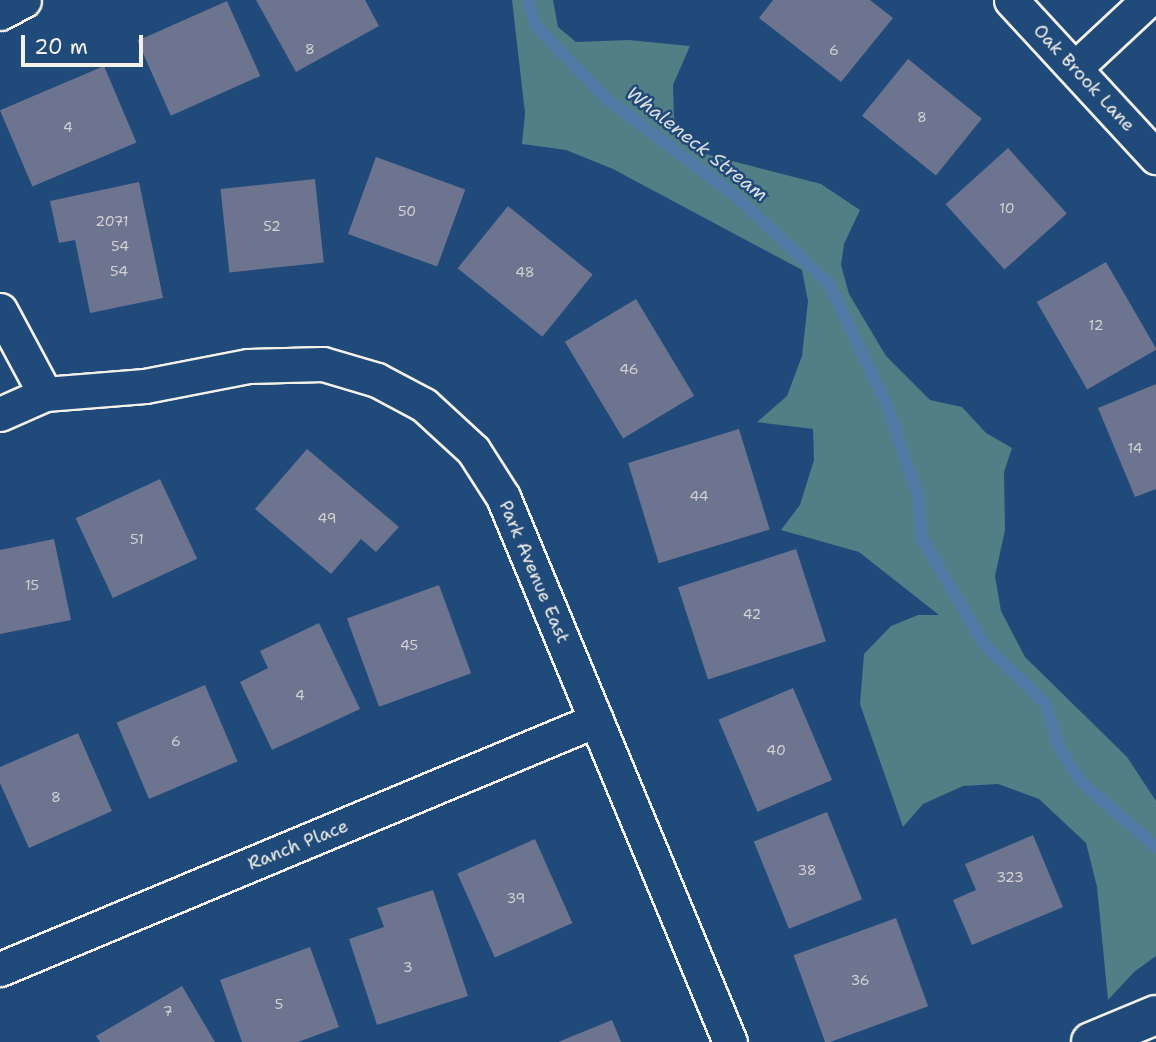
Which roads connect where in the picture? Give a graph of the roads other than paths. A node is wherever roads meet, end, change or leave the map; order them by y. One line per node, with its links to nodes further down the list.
1 (24, 0): 4 (street)
2 (1010, 0): 5 (street, Oak Brook Lane)
3 (1148, 0): 5 (street)
4 (0, 13)
5 (1075, 68): 6 (street, Oak Brook Lane)
6 (1156, 157)
7 (0, 310): 8 (street)
8 (45, 394): 9 (street, Park Avenue East); 10 (street, Park Avenue East)
9 (0, 414)
10 (596, 720): 11 (street, Ranch Place); 13 (street, Park Avenue East)
11 (0, 969)
12 (1156, 1015): 14 (street)
13 (730, 1042)
14 (1091, 1042)

